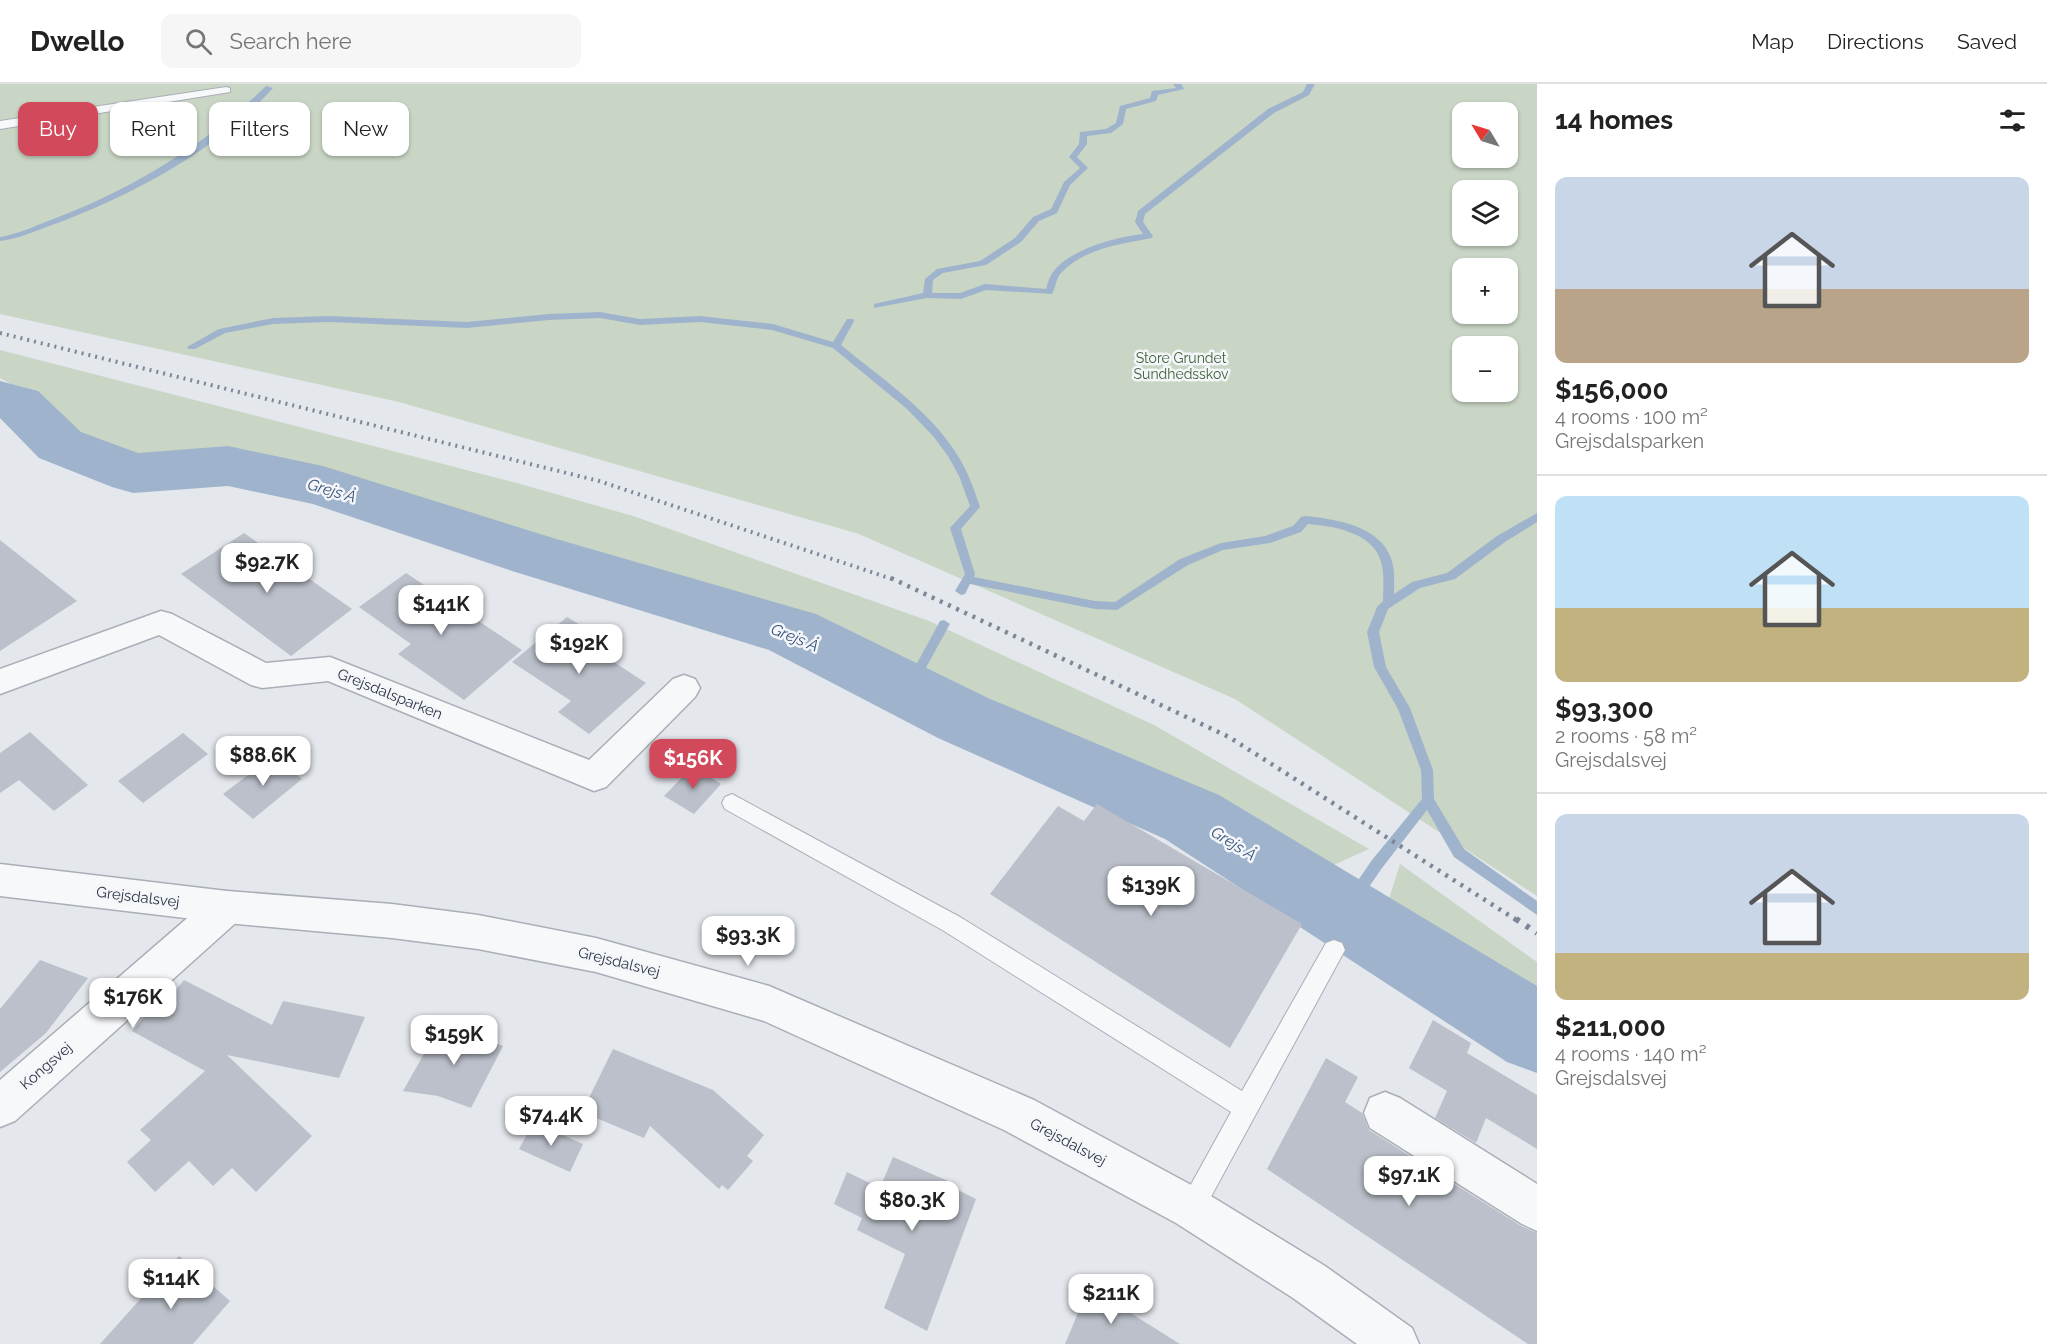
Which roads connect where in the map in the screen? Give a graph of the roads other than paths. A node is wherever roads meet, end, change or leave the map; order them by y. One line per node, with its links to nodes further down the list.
1 (226, 90): 2 (lane)
2 (0, 125)
3 (0, 682): 4 (street, Grejsdalsparken)
4 (684, 688)
5 (732, 803): 10 (lane)
6 (0, 880): 7 (street, Grejsdalsvej)
7 (228, 907): 9 (street, Kongsvej); 12 (street, Grejsdalsvej)
8 (1334, 950): 10 (lane)
9 (0, 1107)
10 (1246, 1108): 12 (lane)
11 (1385, 1113): 13 (street)
12 (1191, 1208): 14 (street, Grejsdalsvej)
13 (1537, 1209)
14 (1396, 1344)

